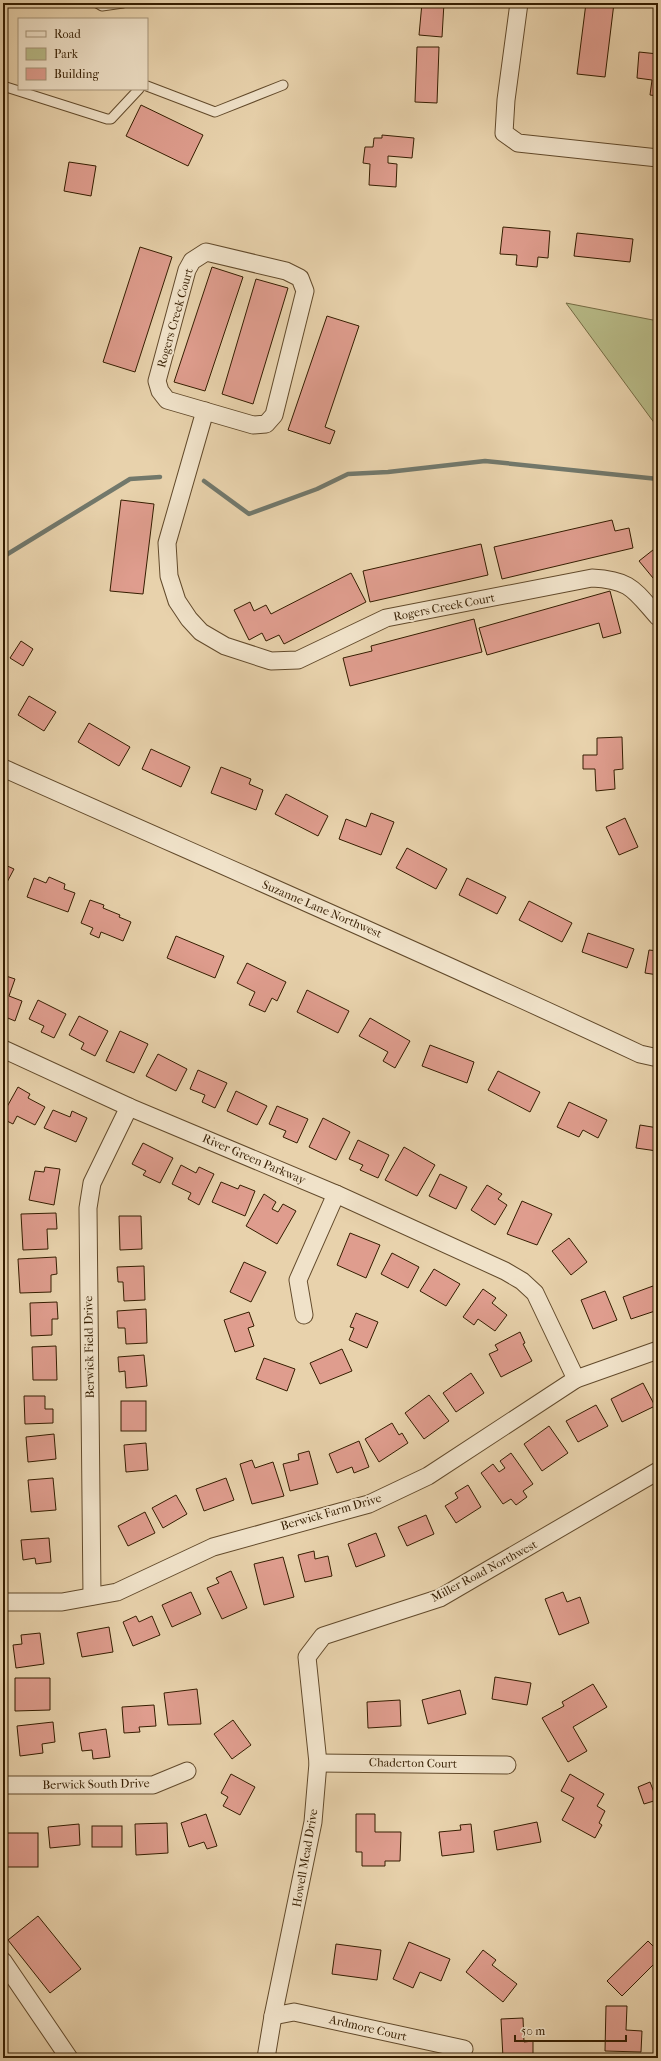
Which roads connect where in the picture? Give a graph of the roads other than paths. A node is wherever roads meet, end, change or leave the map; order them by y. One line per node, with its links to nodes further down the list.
1 (97, 3): 2 (lane)
2 (124, 3)
3 (519, 3): 8 (street)
4 (283, 85): 6 (lane)
5 (3, 86): 7 (lane)
6 (148, 86)
7 (138, 90)
8 (658, 158)
9 (205, 411): 9 (street, Rogers Creek Court); 10 (street, Rogers Creek Court)
10 (658, 617)
11 (3, 768): 13 (street, Suzanne Lane Northwest)
12 (3, 1049): 14 (street, River Green Parkway)
13 (658, 1058)
14 (129, 1107): 15 (street, River Green Parkway); 20 (street, Berwick Field Drive)
15 (336, 1194): 16 (street); 18 (street, River Green Parkway)
16 (304, 1315)
17 (658, 1350): 18 (street, Berwick Farm Drive)
18 (576, 1379): 20 (street, Berwick Farm Drive)
19 (658, 1471): 22 (street, Miller Road Northwest)
20 (92, 1596): 21 (street, Berwick Farm Drive)
21 (3, 1602)
22 (307, 1657): 23 (street, Howell Mead Drive)
23 (318, 1763): 24 (street, Chaderton Court); 28 (street, Howell Mead Drive)
24 (507, 1765)
25 (187, 1771): 26 (street, Berwick South Drive)
26 (3, 1785)
27 (3, 1961): 30 (street)
28 (273, 2016): 29 (street, Ardmore Court); 31 (street, Howell Mead Drive)
29 (464, 2050)
30 (69, 2058)
31 (266, 2058)

